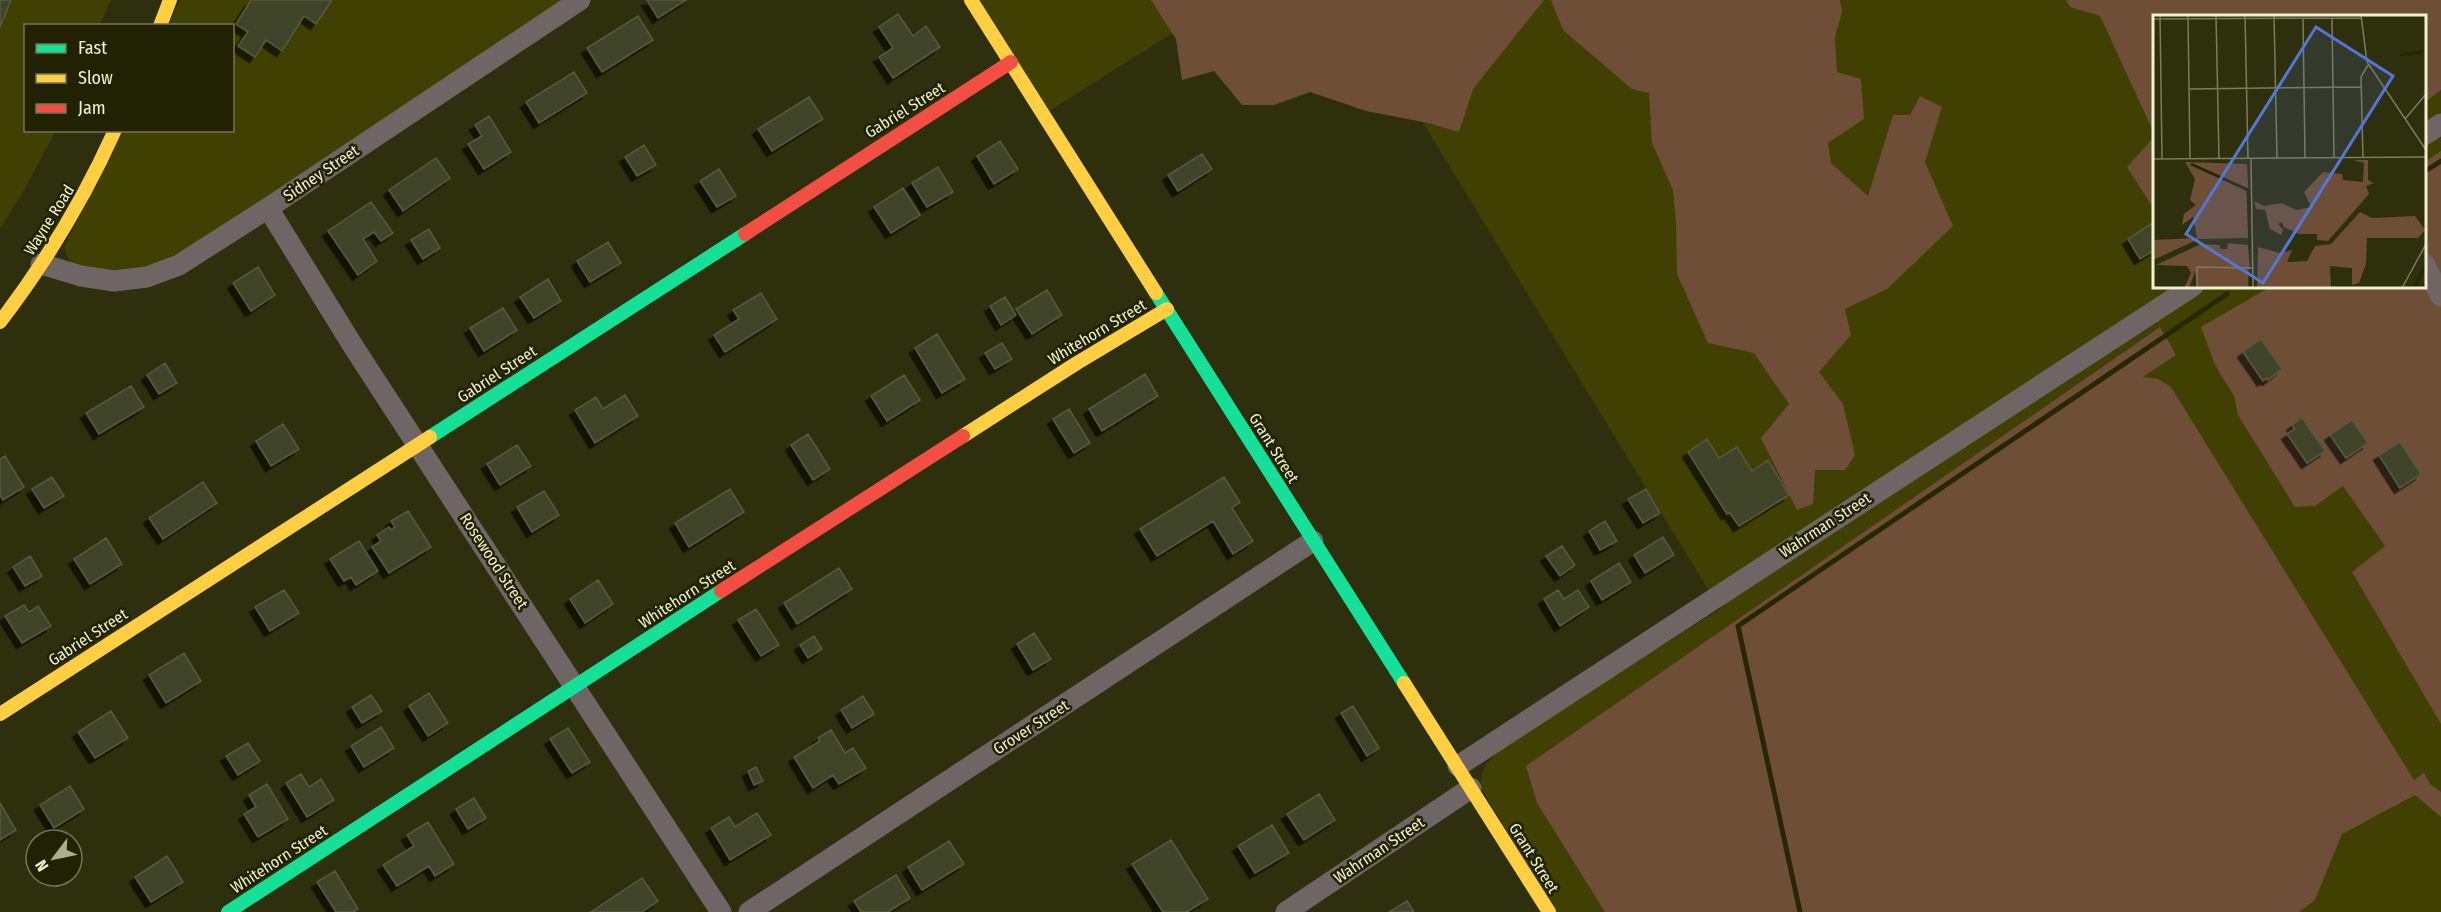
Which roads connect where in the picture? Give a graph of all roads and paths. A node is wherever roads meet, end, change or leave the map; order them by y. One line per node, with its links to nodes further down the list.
1 (170, 0): 4 (street)
2 (580, 0): 9 (street, Sidney Street)
3 (971, 0): 5 (street, Grant Street)
4 (161, 24)
5 (1011, 62): 14 (street, Grant Street); 16 (street, Gabriel Street)
6 (2441, 124): 8 (street)
7 (114, 132): 10 (street, Wayne Road)
8 (2426, 134)
9 (267, 208): 10 (street, Sidney Street); 16 (street, Rosewood Street)
10 (41, 264): 15 (street, Wayne Road)
11 (2426, 268): 13 (street)
12 (2190, 288): 20 (street, Wahrman Street)
13 (2441, 296)
14 (1167, 309): 17 (street, Grant Street); 18 (street, Whitehorn Street)
15 (0, 322)
16 (418, 445): 18 (street, Rosewood Street); 19 (street, Gabriel Street)
17 (1313, 541): 20 (street, Grant Street); 24 (street, Grover Street)
18 (575, 686): 22 (street, Whitehorn Street); 23 (street, Rosewood Street)
19 (0, 714)
20 (1458, 766): 21 (street, Grant Street)
21 (1471, 788): 25 (street, Wahrman Street); 26 (street, Grant Street)
22 (228, 912)
23 (721, 912)
24 (749, 912)
25 (1286, 912)
26 (1549, 912)

